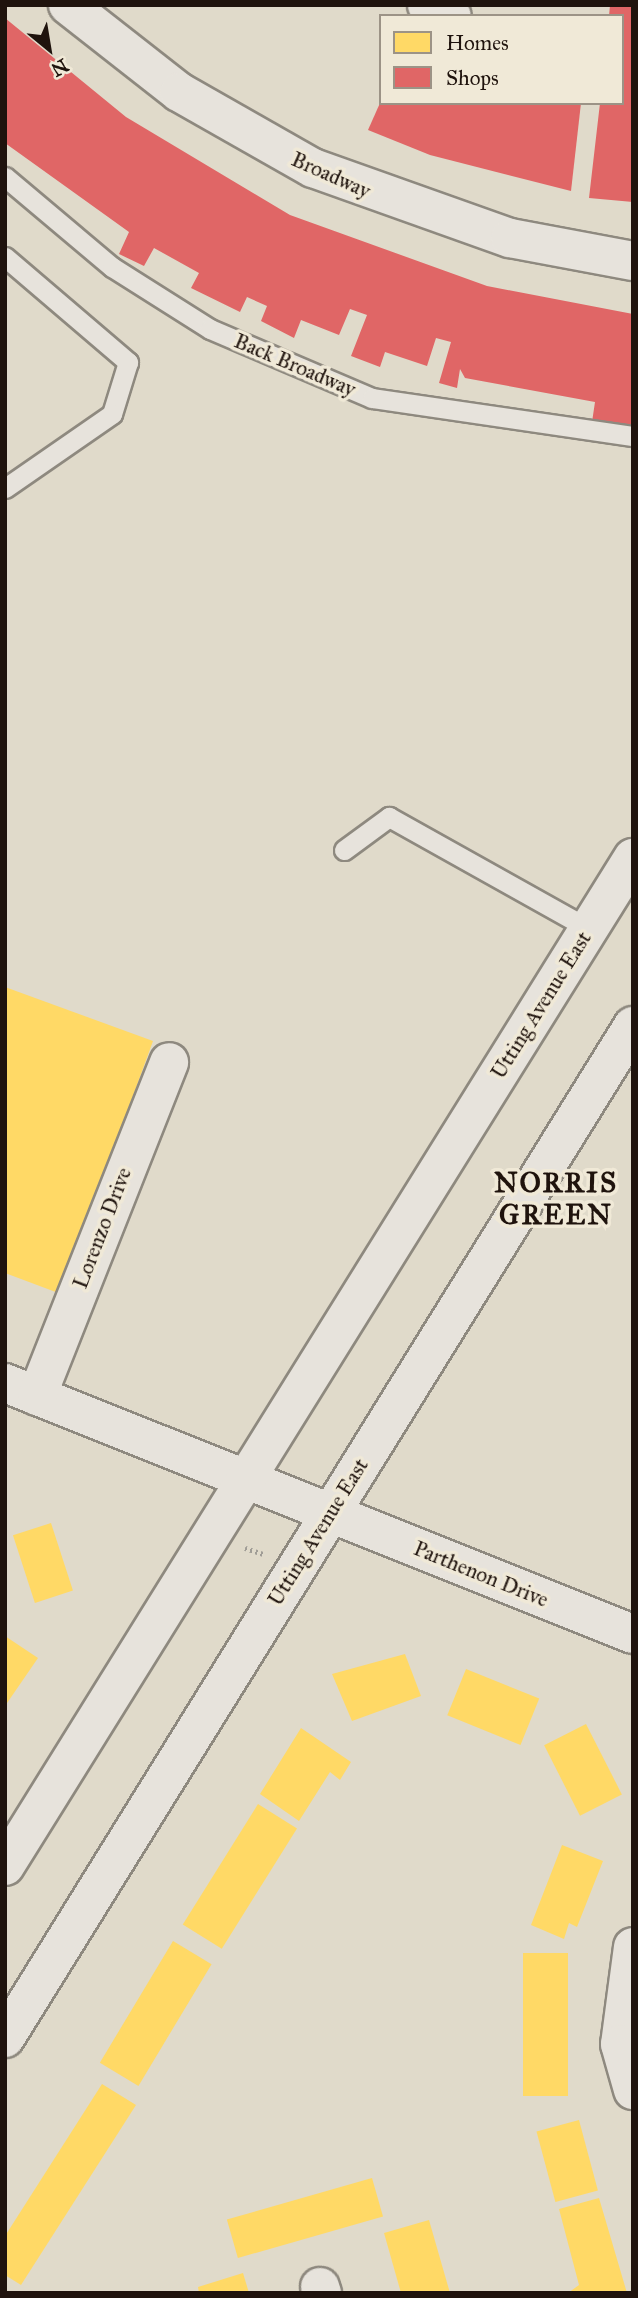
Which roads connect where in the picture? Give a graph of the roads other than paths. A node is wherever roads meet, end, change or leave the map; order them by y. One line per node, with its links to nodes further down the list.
1 (68, 5): 6 (street, Broadway)
2 (427, 5): 3 (street)
3 (447, 14)
4 (5, 177): 7 (lane, Back Broadway)
5 (5, 257): 8 (lane)
6 (633, 261)
7 (633, 436)
8 (5, 488)
9 (344, 850): 11 (lane)
10 (633, 858): 11 (street, Utting Avenue East)
11 (589, 929): 15 (street, Utting Avenue East)
12 (633, 1026): 16 (street, Utting Avenue East)
13 (169, 1062): 14 (street, Lorenzo Drive)
14 (21, 1389): 15 (street, Lorenzo Drive)
15 (246, 1476): 16 (street, Lorenzo Drive); 18 (street, Utting Avenue East)
16 (329, 1513): 17 (street, Parthenon Drive); 20 (street, Utting Avenue East)
17 (633, 1634)
18 (5, 1866)
19 (633, 1947): 21 (street)
20 (5, 2038)
21 (626, 2047): 22 (street)
22 (633, 2090)

